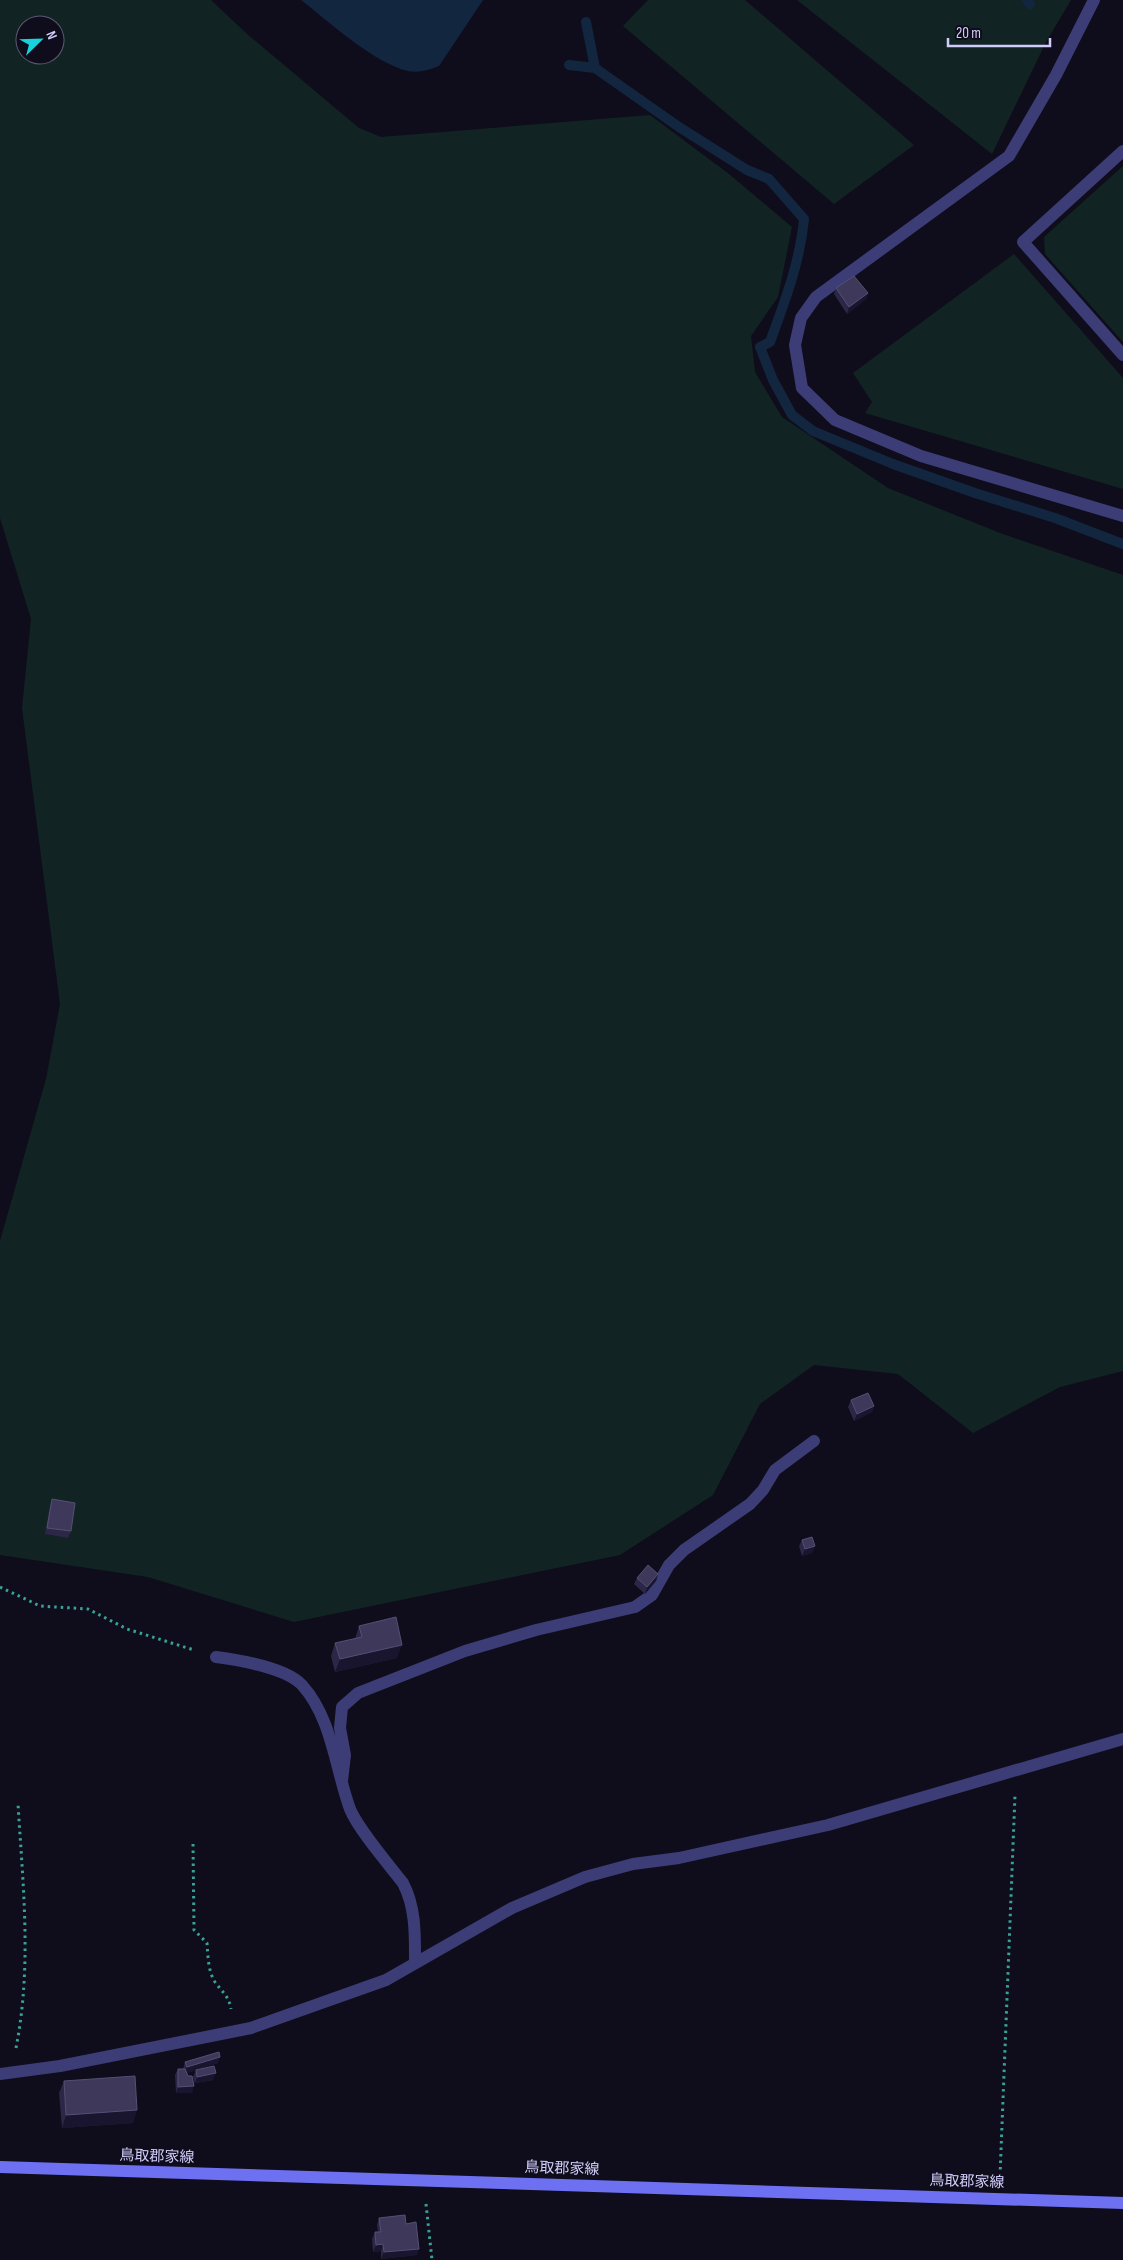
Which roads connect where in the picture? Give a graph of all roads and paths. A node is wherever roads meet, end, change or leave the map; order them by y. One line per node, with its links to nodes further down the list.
1 (1094, 0): 4 (street)
2 (1123, 151): 3 (street)
3 (1123, 355)
4 (1123, 516)
5 (814, 1441): 10 (street)
6 (0, 1587): 7 (path)
7 (216, 1657): 10 (street)
8 (1123, 1739): 9 (street)
9 (1016, 1772): 13 (street); 18 (path)
10 (342, 1781): 13 (street)
11 (18, 1804): 15 (path)
12 (193, 1844): 14 (path)
13 (415, 1963): 14 (street)
14 (239, 2031): 15 (street)
15 (6, 2073)
16 (0, 2167): 17 (main road, 鳥取郡家線)
17 (423, 2180): 18 (main road, 鳥取郡家線); 20 (path)
18 (1000, 2199): 19 (main road, 鳥取郡家線)
19 (1123, 2203)
20 (432, 2260)

